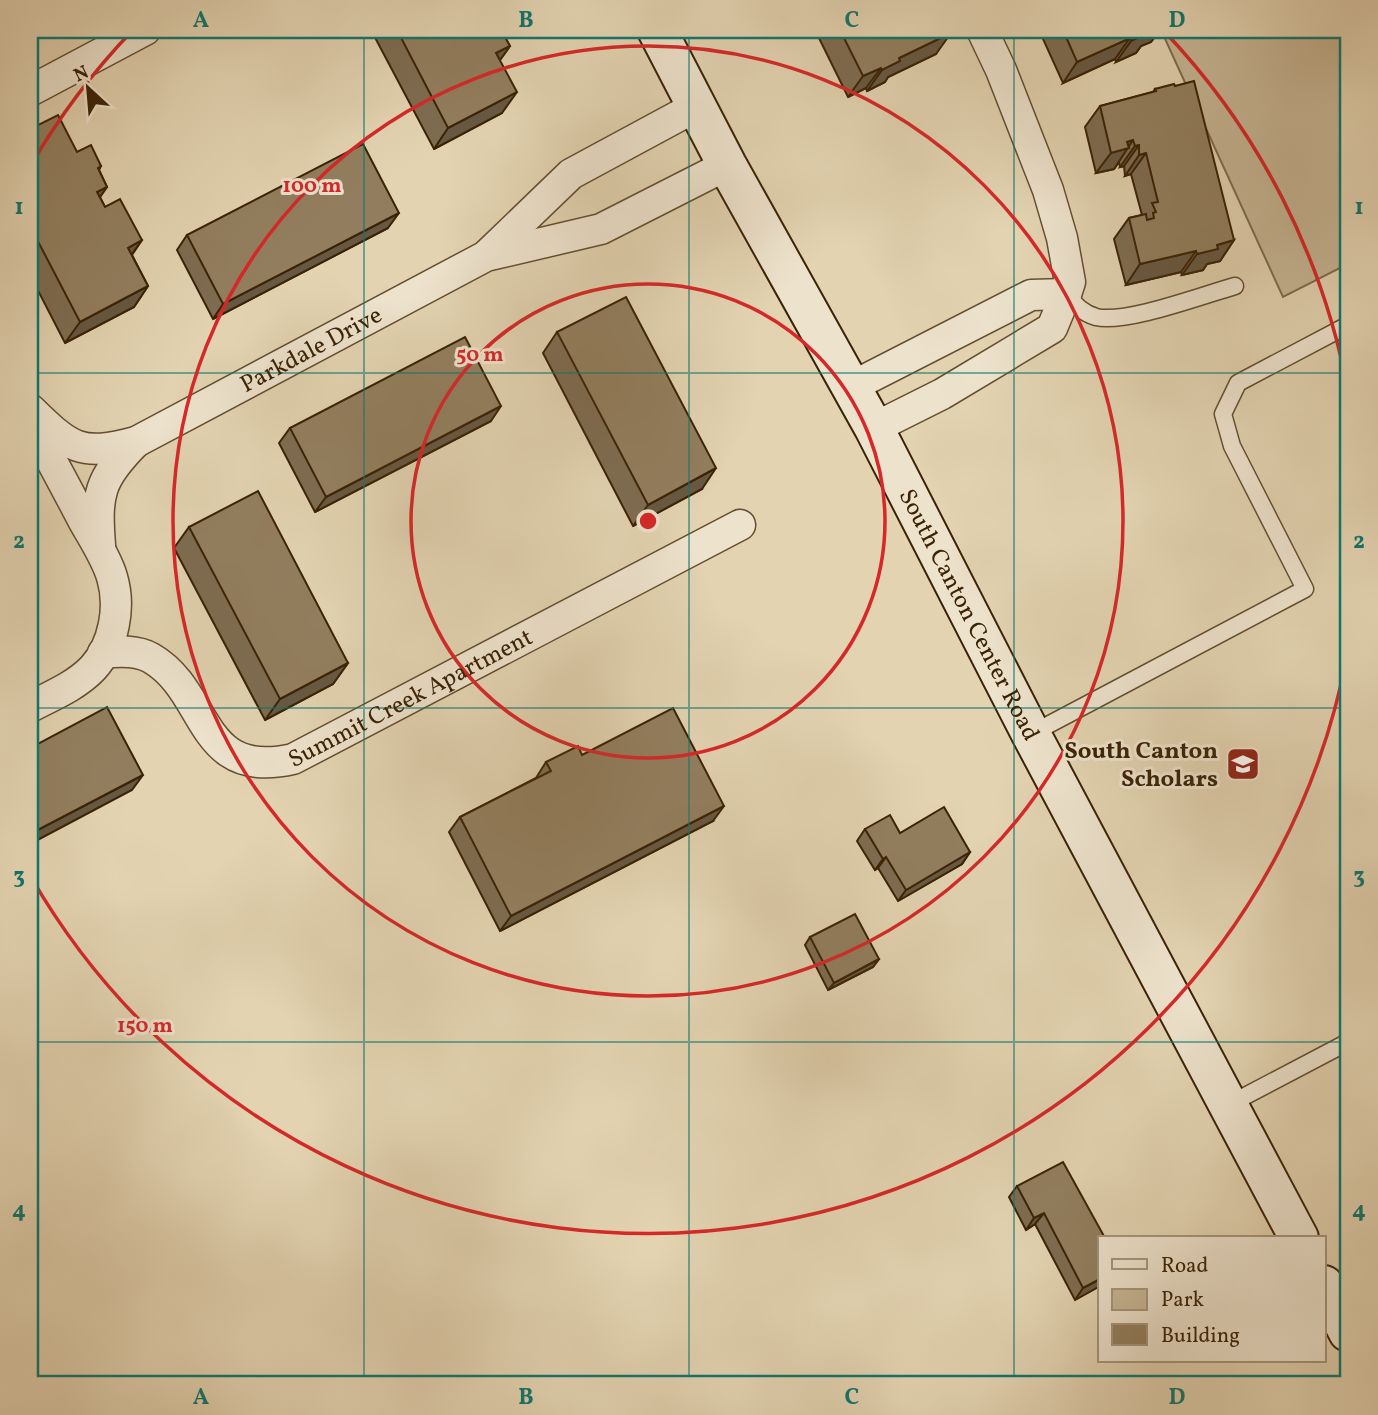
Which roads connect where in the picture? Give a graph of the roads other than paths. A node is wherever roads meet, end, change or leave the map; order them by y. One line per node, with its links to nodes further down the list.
1 (145, 30): 4 (street)
2 (657, 30): 5 (main road, South Canton Center Road)
3 (982, 30): 9 (street)
4 (30, 92)
5 (697, 106): 6 (main road, South Canton Center Road); 7 (street, Parkdale Drive)
6 (727, 165): 7 (street, Parkdale Drive); 11 (main road, South Canton Center Road)
7 (486, 256): 15 (street, Parkdale Drive)
8 (1235, 286): 9 (lane)
9 (1066, 294): 11 (street); 14 (street)
10 (1348, 326): 20 (lane)
11 (851, 387): 14 (main road, South Canton Center Road)
12 (30, 409): 15 (street)
13 (30, 421): 17 (street)
14 (874, 428): 20 (main road, South Canton Center Road)
15 (136, 442): 17 (street)
16 (740, 525): 18 (street, Summit Creek Apartment)
17 (101, 553): 18 (street)
18 (103, 653): 19 (street)
19 (30, 707)
20 (1031, 734): 22 (main road, South Canton Center Road)
21 (1348, 1042): 22 (lane)
22 (1228, 1105): 23 (main road, South Canton Center Road)
23 (1298, 1236)
24 (1326, 1289): 25 (main road)
25 (1348, 1332)

